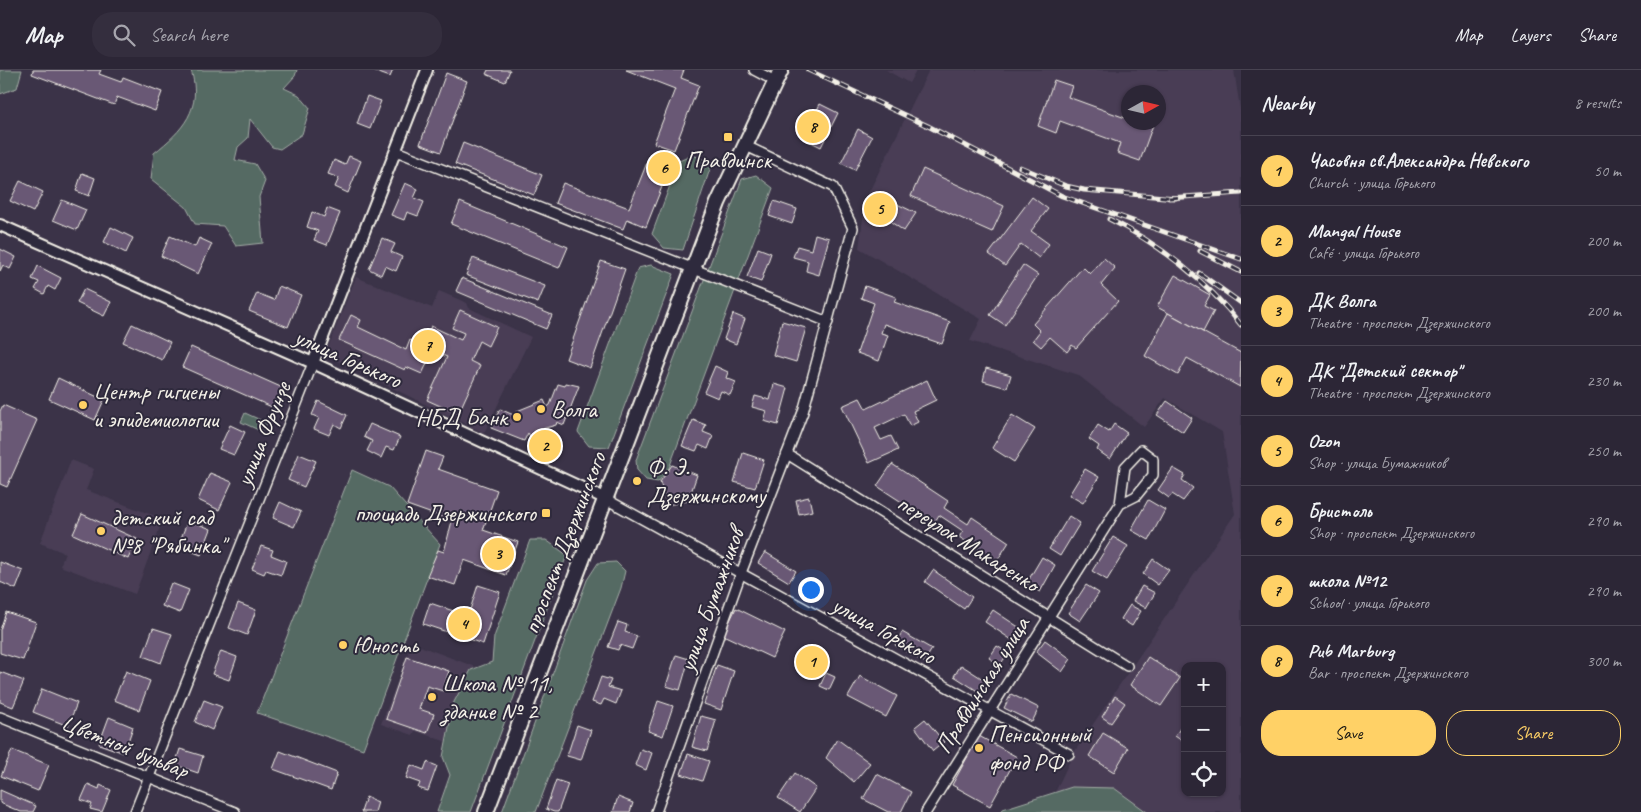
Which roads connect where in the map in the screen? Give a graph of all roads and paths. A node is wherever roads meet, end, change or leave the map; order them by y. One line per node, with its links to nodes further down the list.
1 (427, 70): 5 (street, улица Фрунзе)
2 (754, 70): 3 (street)
3 (778, 76): 4 (main road, проспект Дзержинского)
4 (744, 145): 7 (main road, проспект Дзержинского); 8 (street, улица Бумажников)
5 (396, 151): 7 (street); 9 (street, улица Фрунзе)
6 (0, 225): 9 (street, улица Горького)
7 (693, 270): 8 (street); 11 (main road, проспект Дзержинского)
8 (828, 322): 10 (street, улица Бумажников)
9 (312, 363): 11 (street, улица Горького); 19 (street, улица Фрунзе)
10 (787, 454): 13 (street, улица Бумажников); 14 (street, переулок Макаренко)
11 (604, 498): 13 (street, улица Горького); 22 (main road, проспект Дзержинского)
12 (1120, 504): 12 (street, Правдинская улица); 14 (street, Правдинская улица)
13 (741, 574): 16 (street, улица Горького); 23 (street, улица Бумажников)
14 (1048, 617): 15 (street, переулок Макаренко); 16 (street, Правдинская улица)
15 (1128, 666)
16 (989, 710): 18 (street, улица Горького); 24 (street, Правдинская улица)
17 (0, 716): 19 (street, Цветной бульвар)
18 (1069, 754)
19 (148, 777): 20 (street, улица Фрунзе); 21 (street, Цветной бульвар)
20 (135, 812)
21 (235, 812)
22 (486, 812)
23 (656, 812)
24 (926, 812)

